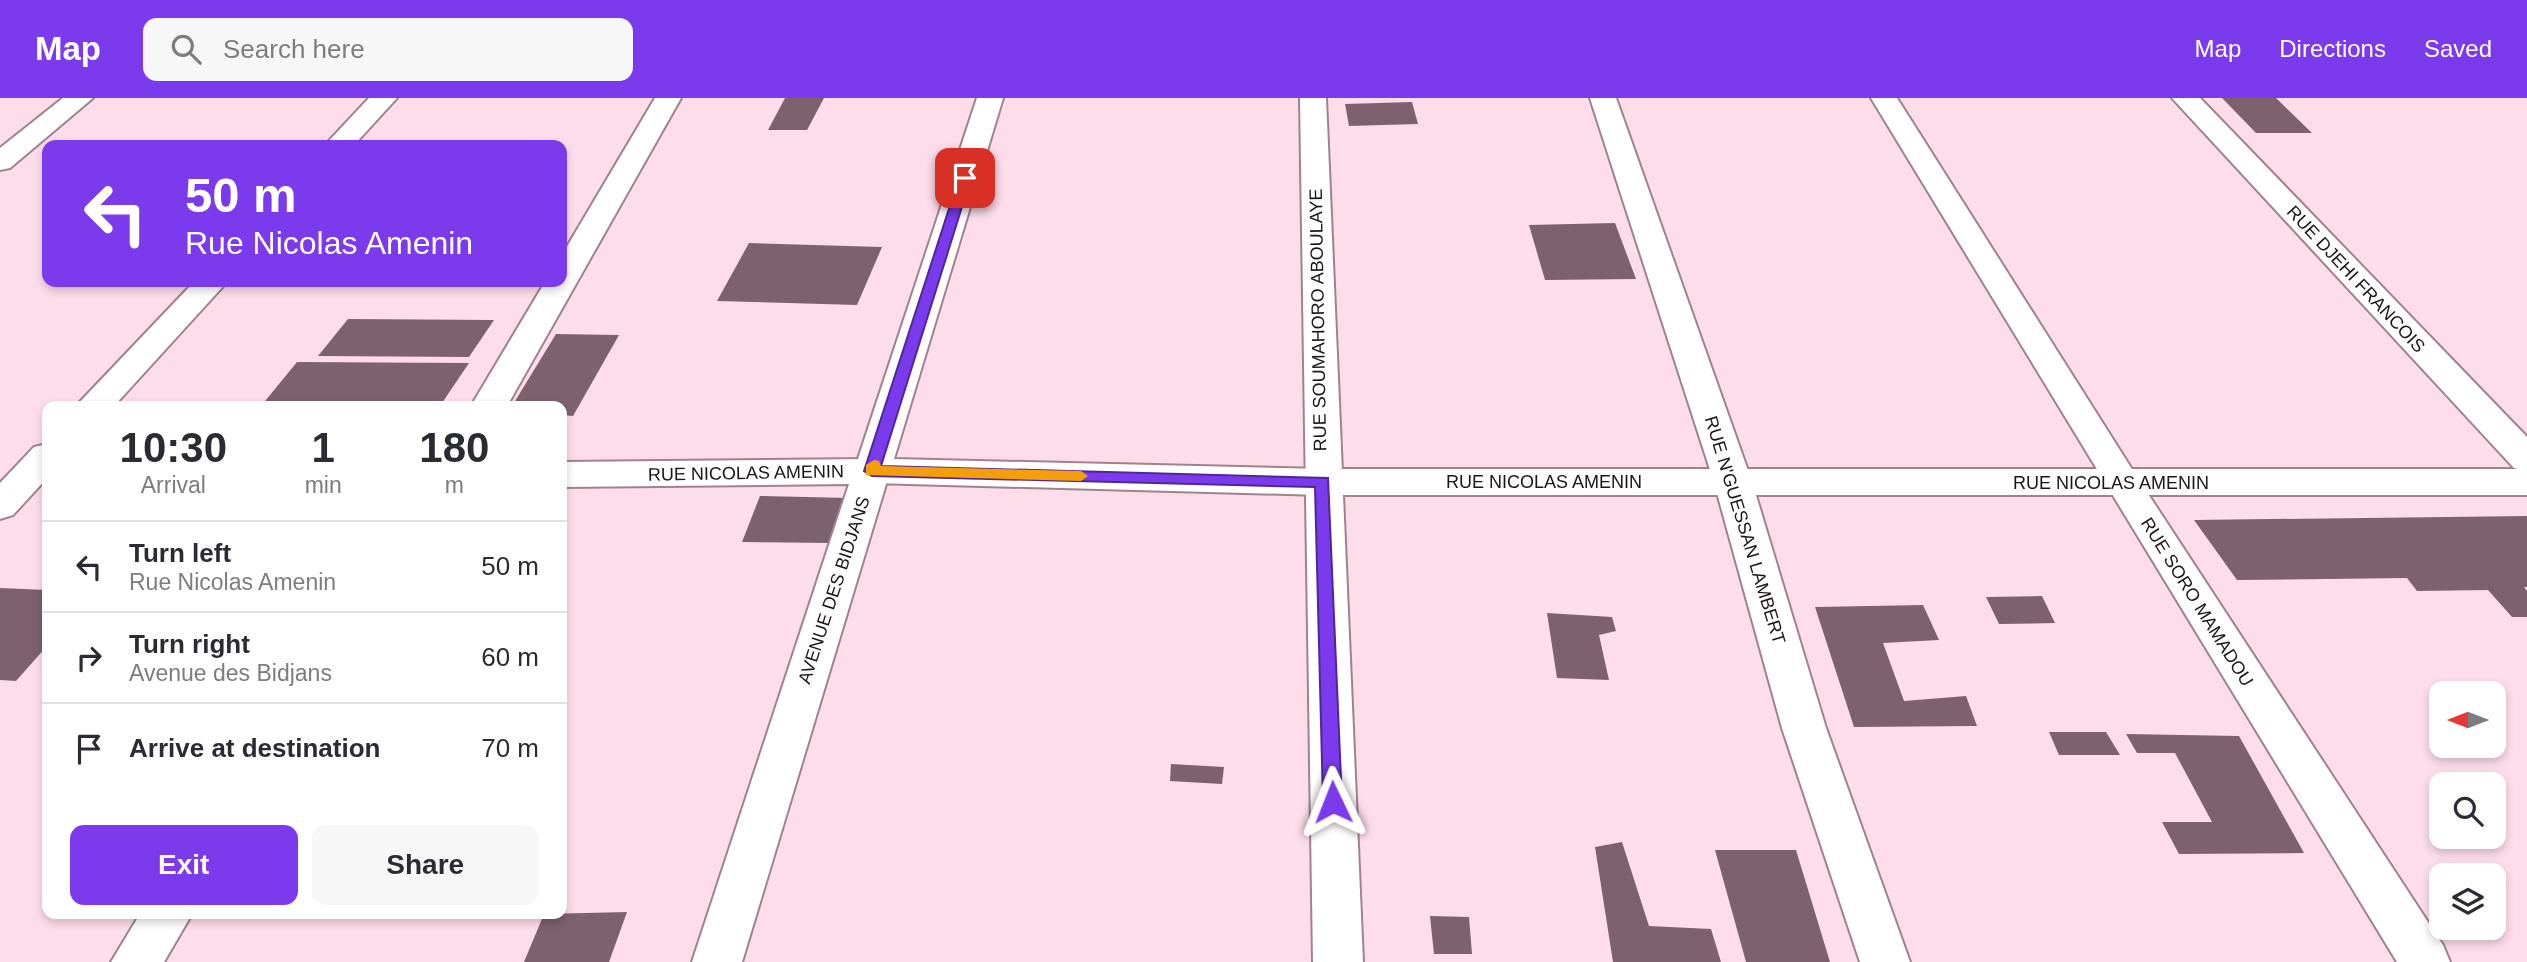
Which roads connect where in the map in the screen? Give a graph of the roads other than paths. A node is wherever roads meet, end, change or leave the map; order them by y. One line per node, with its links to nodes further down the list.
1 (80, 98): 10 (street)
2 (384, 98): 9 (street)
3 (668, 98): 11 (street)
4 (990, 98): 18 (street, AVENUE DES BIDJANS)
5 (1313, 98): 20 (street, RUE SOUMAHORO ABOULAYE)
6 (1603, 98): 21 (street, RUE N'GUESSAN LAMBERT)
7 (1884, 98): 23 (street, RUE SORO MAMADOU)
8 (2185, 98): 16 (street, RUE DJEHI FRANCOIS)
9 (344, 140)
10 (0, 162)
11 (567, 271)
12 (206, 287): 14 (street)
13 (558, 287): 15 (street)
14 (99, 401)
15 (492, 401)
16 (2527, 459)
17 (31, 470): 24 (street)
18 (872, 471): 19 (street, RUE NICOLAS AMENIN); 20 (street, RUE NICOLAS AMENIN); 27 (street, AVENUE DES BIDJANS)
19 (567, 474)
20 (1322, 482): 21 (street, RUE NICOLAS AMENIN); 28 (street, RUE SOUMAHORO ABOULAYE)
21 (1733, 482): 23 (street, RUE NICOLAS AMENIN); 29 (street, RUE N'GUESSAN LAMBERT)
22 (2527, 482): 23 (street, RUE NICOLAS AMENIN)
23 (2122, 483): 30 (street, RUE SORO MAMADOU)
24 (0, 506)
25 (164, 919): 26 (street)
26 (136, 962)
27 (717, 962)
28 (1338, 962)
29 (1885, 962)
30 (2425, 962)

